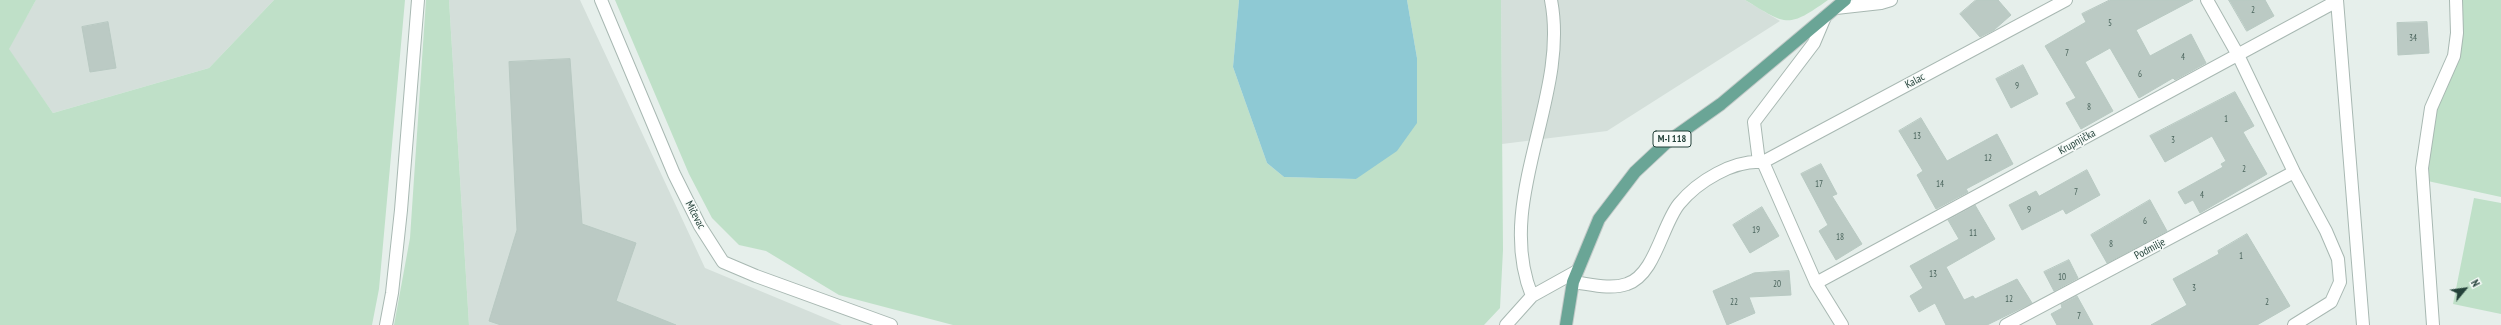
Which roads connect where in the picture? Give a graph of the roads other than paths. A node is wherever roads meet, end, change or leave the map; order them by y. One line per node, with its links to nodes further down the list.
1 (418, 0): 17 (street)
2 (601, 0): 18 (street, Mičevac)
3 (1551, 0): 16 (street)
4 (1892, 0): 9 (street)
5 (2066, 0): 12 (street, Kalac)
6 (2207, 0): 11 (street)
7 (2337, 0): 11 (street, Krupnjička); 24 (street)
8 (2456, 0): 25 (street)
9 (1841, 4): 10 (main road, M-I 118)
10 (1826, 17): 12 (street); 14 (main road, M-I 118)
11 (2238, 55): 13 (street); 15 (street, Krupnjička)
12 (1761, 162): 14 (street); 15 (street)
13 (2294, 172): 22 (street, Podmilje); 23 (street)
14 (1575, 276): 16 (street); 20 (main road, M-I 118)
15 (1816, 283): 21 (street)
16 (1532, 296): 19 (street)
17 (386, 325)
18 (891, 325)
19 (1506, 325)
20 (1566, 325)
21 (1842, 325)
22 (2006, 325)
23 (2294, 325)
24 (2363, 325)
25 (2433, 325)

